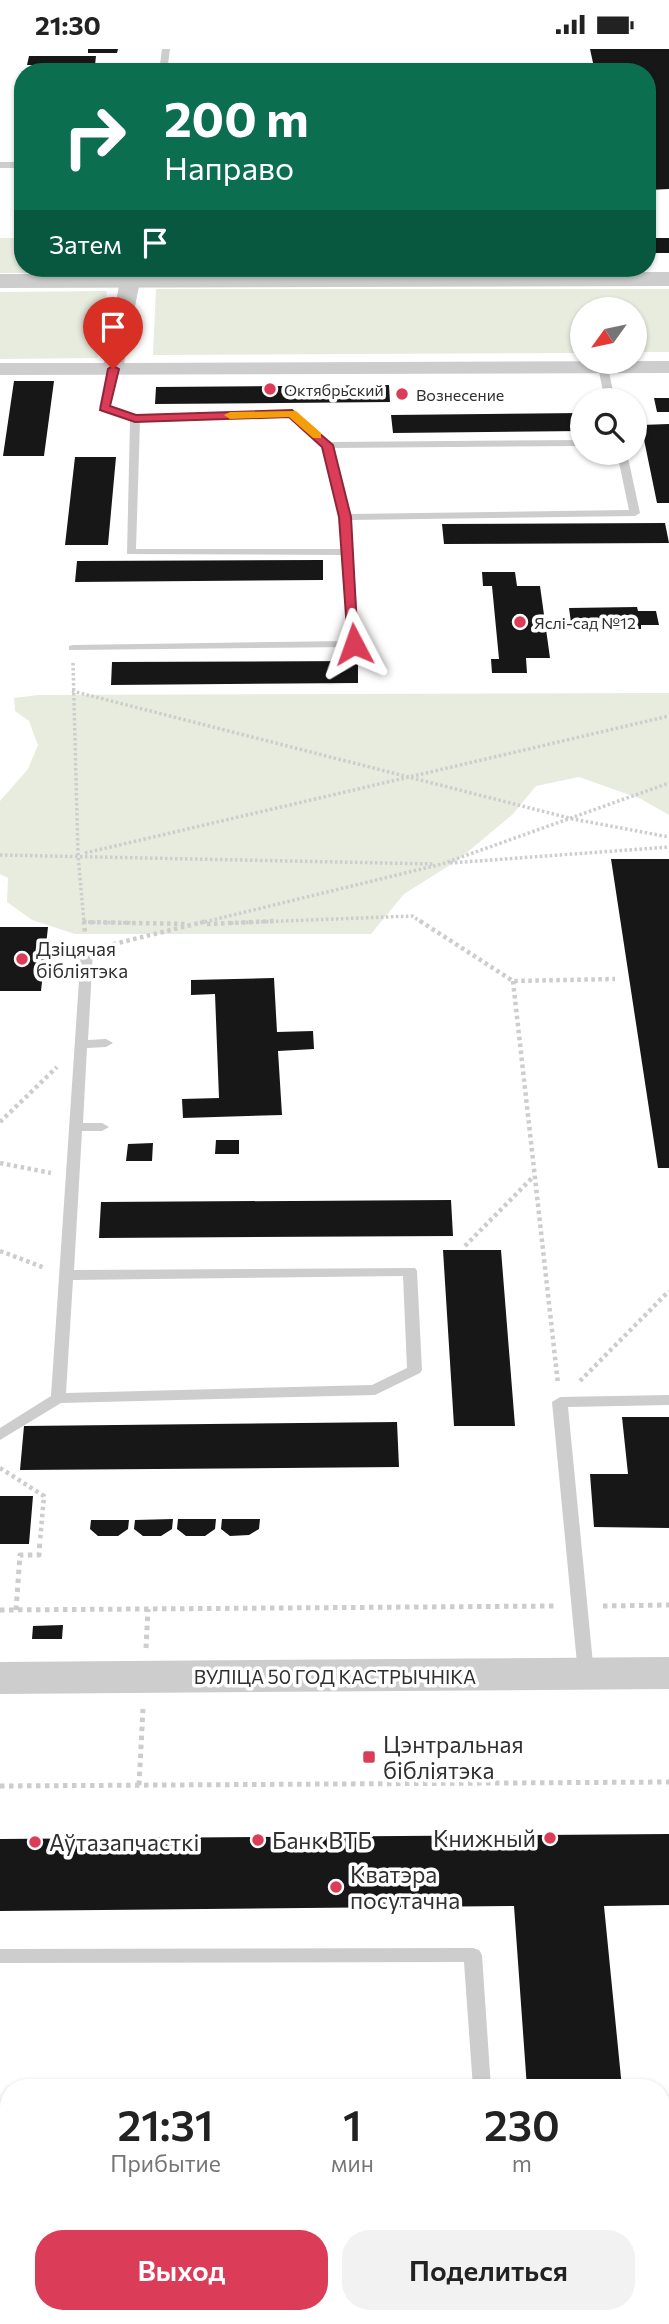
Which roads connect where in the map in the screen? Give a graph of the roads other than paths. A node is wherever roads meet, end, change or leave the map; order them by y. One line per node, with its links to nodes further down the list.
1 (669, 279): 3 (street)
2 (0, 281): 3 (street)
3 (130, 281): 8 (street)
4 (570, 367): 8 (street)
5 (648, 367): 6 (street)
6 (669, 367)
7 (0, 369): 8 (street)
8 (113, 369): 9 (lane)
9 (135, 419): 11 (lane); 14 (lane)
10 (570, 443): 11 (lane)
11 (328, 445): 13 (lane)
12 (625, 465): 13 (lane)
13 (345, 517): 14 (lane)
14 (347, 552): 15 (lane)
15 (73, 647)
16 (87, 951): 17 (lane)
17 (81, 1044): 18 (lane); 20 (lane)
18 (106, 1044)
19 (102, 1127): 20 (lane)
20 (75, 1128): 21 (lane)
21 (65, 1275): 22 (lane); 22 (lane)
22 (58, 1398): 24 (lane)
23 (669, 1400): 25 (lane)
24 (0, 1435)
25 (586, 1674): 26 (street, ВУЛІЦА 50 ГОД КАСТРЫЧНІКА); 27 (street, ВУЛІЦА 50 ГОД КАСТРЫЧНІКА)
26 (669, 1674)
27 (0, 1678)
28 (0, 1956): 29 (lane)
29 (481, 2079)

